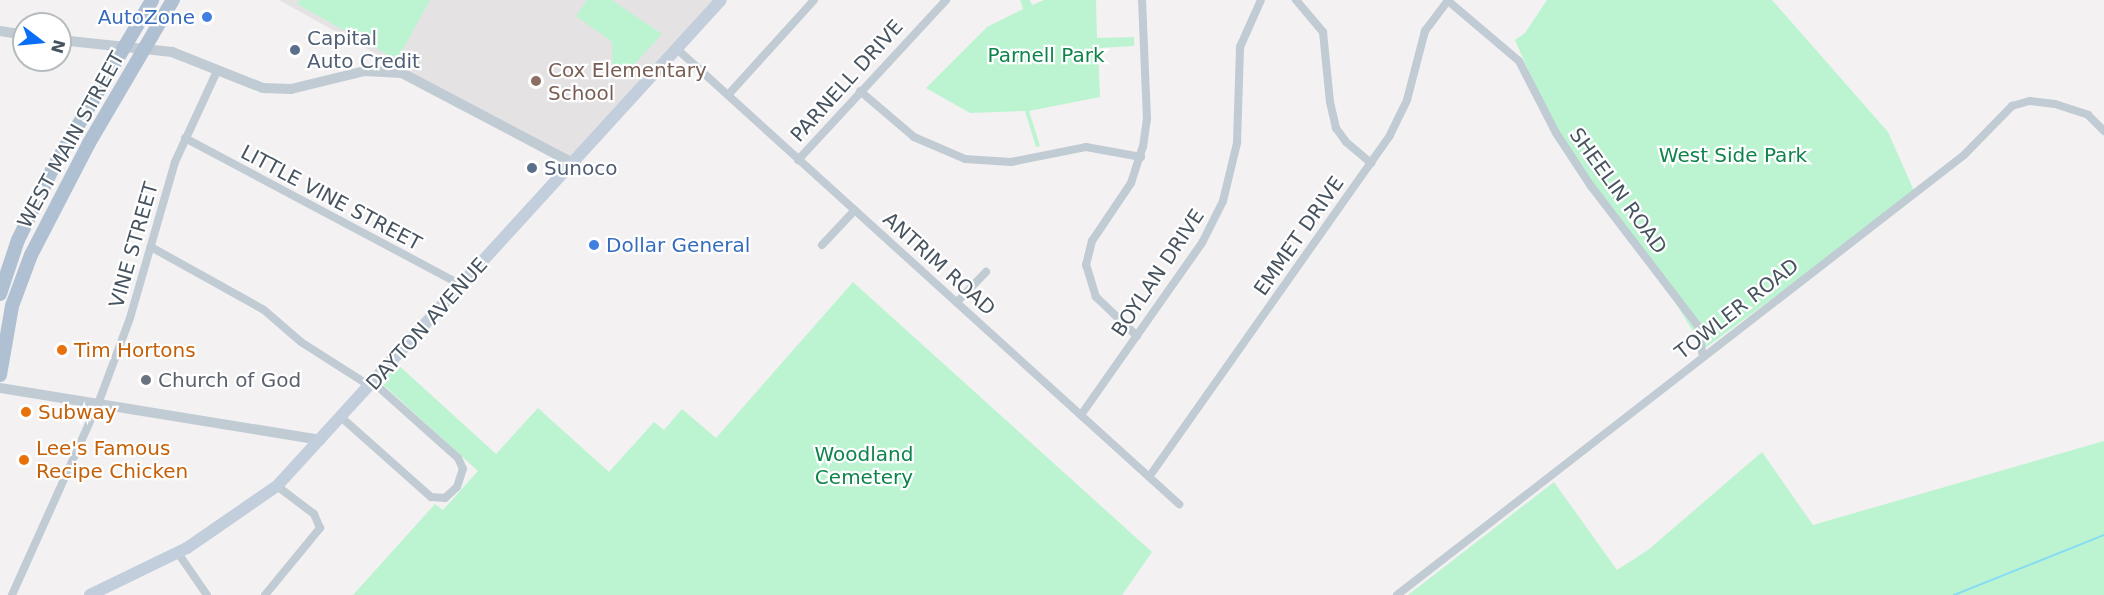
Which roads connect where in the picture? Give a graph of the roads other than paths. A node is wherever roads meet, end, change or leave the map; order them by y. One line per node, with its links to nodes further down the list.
1 (152, 0): 11 (main road, WEST MAIN STREET)
2 (173, 0): 13 (main road, WEST MAIN STREET)
3 (721, 0): 12 (main road, DAYTON AVENUE)
4 (814, 0): 16 (street)
5 (946, 0): 15 (street, PARNELL DRIVE)
6 (1142, 0): 19 (street)
7 (1261, 0): 30 (street, BOYLAN DRIVE)
8 (1296, 0): 22 (street)
9 (1447, 1): 22 (street, EMMET DRIVE); 31 (street, SHEELIN ROAD)
10 (72, 42): 11 (street)
11 (123, 48): 13 (street); 28 (main road, WEST MAIN STREET)
12 (677, 49): 16 (street, ANTRIM ROAD); 21 (main road, DAYTON AVENUE)
13 (142, 50): 14 (street); 32 (main road, WEST MAIN STREET)
14 (217, 71): 18 (street, VINE STREET); 21 (street)
15 (860, 91): 19 (street); 20 (street, PARNELL DRIVE)
16 (728, 95): 20 (street, ANTRIM ROAD)
17 (2104, 131): 31 (street, TOWLER ROAD)
18 (185, 138): 25 (street, VINE STREET); 27 (street, LITTLE VINE STREET)
19 (1141, 157): 30 (street)
20 (798, 159): 23 (street, ANTRIM ROAD)
21 (573, 163): 27 (main road, DAYTON AVENUE)
22 (1371, 163): 39 (street, EMMET DRIVE)
23 (855, 210): 24 (street); 29 (street, ANTRIM ROAD)
24 (822, 246)
25 (151, 247): 33 (street); 35 (street, VINE STREET)
26 (986, 272): 29 (street)
27 (462, 285): 33 (main road, DAYTON AVENUE)
28 (0, 294)
29 (957, 302): 36 (street, ANTRIM ROAD)
30 (1137, 336): 36 (street, BOYLAN DRIVE)
31 (1703, 356): 48 (street, TOWLER ROAD)
32 (0, 375)
33 (372, 384): 37 (main road, DAYTON AVENUE); 37 (street)
34 (0, 388): 35 (street)
35 (98, 404): 38 (street); 44 (street, VINE STREET)
36 (1081, 415): 39 (street, ANTRIM ROAD)
37 (342, 418): 38 (main road, DAYTON AVENUE)
38 (321, 440): 40 (main road, DAYTON AVENUE)
39 (1149, 477): 41 (street, ANTRIM ROAD)
40 (277, 486): 42 (main road, DAYTON AVENUE); 47 (street)
41 (1179, 504)
42 (178, 553): 43 (main road, DAYTON AVENUE); 46 (street)
43 (114, 589): 45 (main road, DAYTON AVENUE)
44 (12, 595)
45 (90, 595)
46 (207, 595)
47 (265, 595)
48 (1397, 595)

